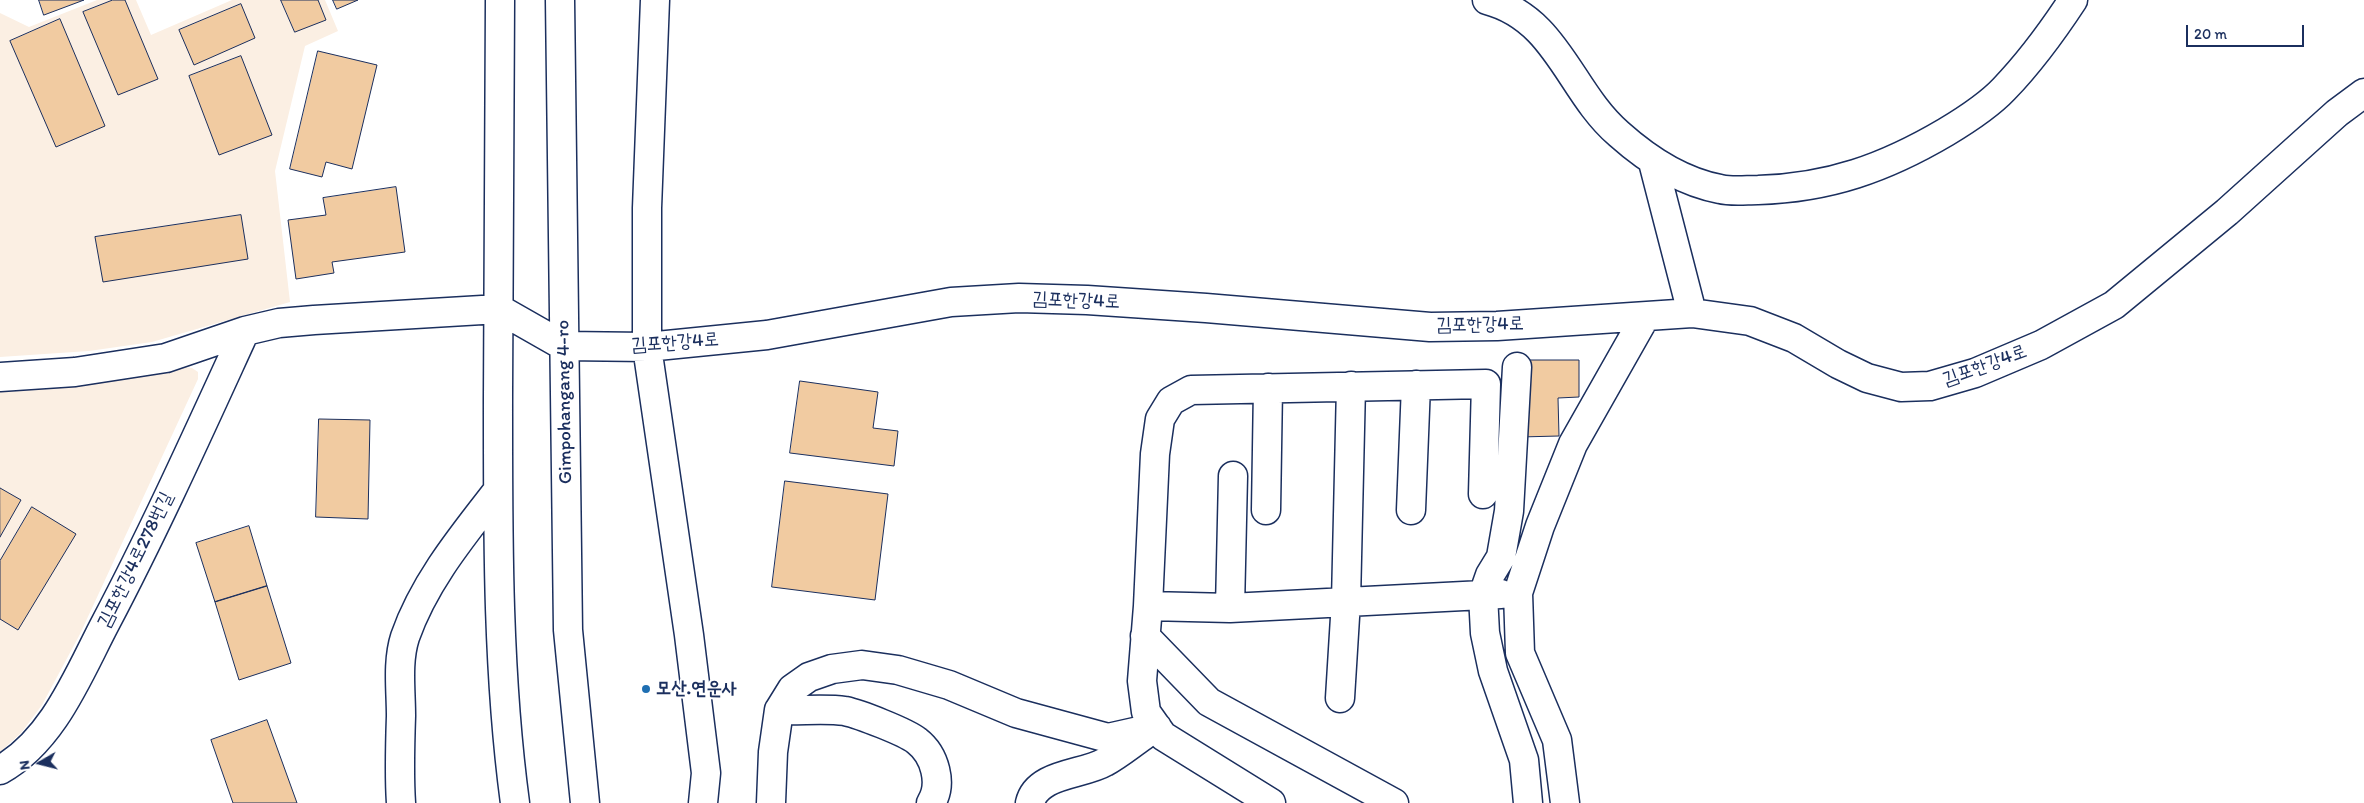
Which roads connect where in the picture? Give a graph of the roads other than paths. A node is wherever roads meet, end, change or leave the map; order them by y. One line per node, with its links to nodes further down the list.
1 (500, 0): 8 (street)
2 (560, 0): 12 (street, Gimpohangang 4-ro)
3 (655, 0): 13 (street)
4 (1488, 0): 7 (street)
5 (2073, 0): 7 (street)
6 (2364, 93): 9 (street, 김포한강4로)
7 (1653, 162): 9 (street)
8 (499, 309): 11 (street); 12 (street, 김포한강4로); 20 (street)
9 (1692, 313): 10 (street, 김포한강4로)
10 (1645, 316): 13 (street, 김포한강4로); 24 (street)
11 (245, 331): 15 (street); 34 (street, 김포한강4로278번길)
12 (564, 346): 13 (street, 김포한강4로); 37 (street, Gimpohangang 4-ro)
13 (647, 347): 38 (street)
14 (1517, 367): 25 (street)
15 (0, 377)
16 (1416, 385): 17 (street); 21 (street); 23 (street)
17 (1351, 386): 18 (street); 26 (street)
18 (1268, 388): 22 (street); 27 (street)
19 (1233, 476): 28 (street)
20 (498, 490): 35 (street); 36 (street)
21 (1483, 494)
22 (1266, 510)
23 (1411, 510)
24 (1518, 593): 25 (street); 46 (street)
25 (1483, 595): 26 (street); 33 (street)
26 (1346, 601): 28 (street); 30 (street)
27 (1148, 606): 28 (street); 29 (street)
28 (1230, 608)
29 (1145, 636): 32 (street); 43 (street)
30 (1340, 698)
31 (779, 710): 32 (street); 39 (street); 40 (street)
32 (1157, 727): 41 (street); 42 (street)
33 (1524, 760): 44 (street); 45 (street)
34 (0, 770)
35 (401, 803)
36 (515, 803)
37 (585, 803)
38 (703, 803)
39 (771, 803)
40 (930, 803)
41 (1030, 803)
42 (1271, 803)
43 (1394, 803)
44 (1508, 803)
45 (1528, 803)
46 (1565, 803)

